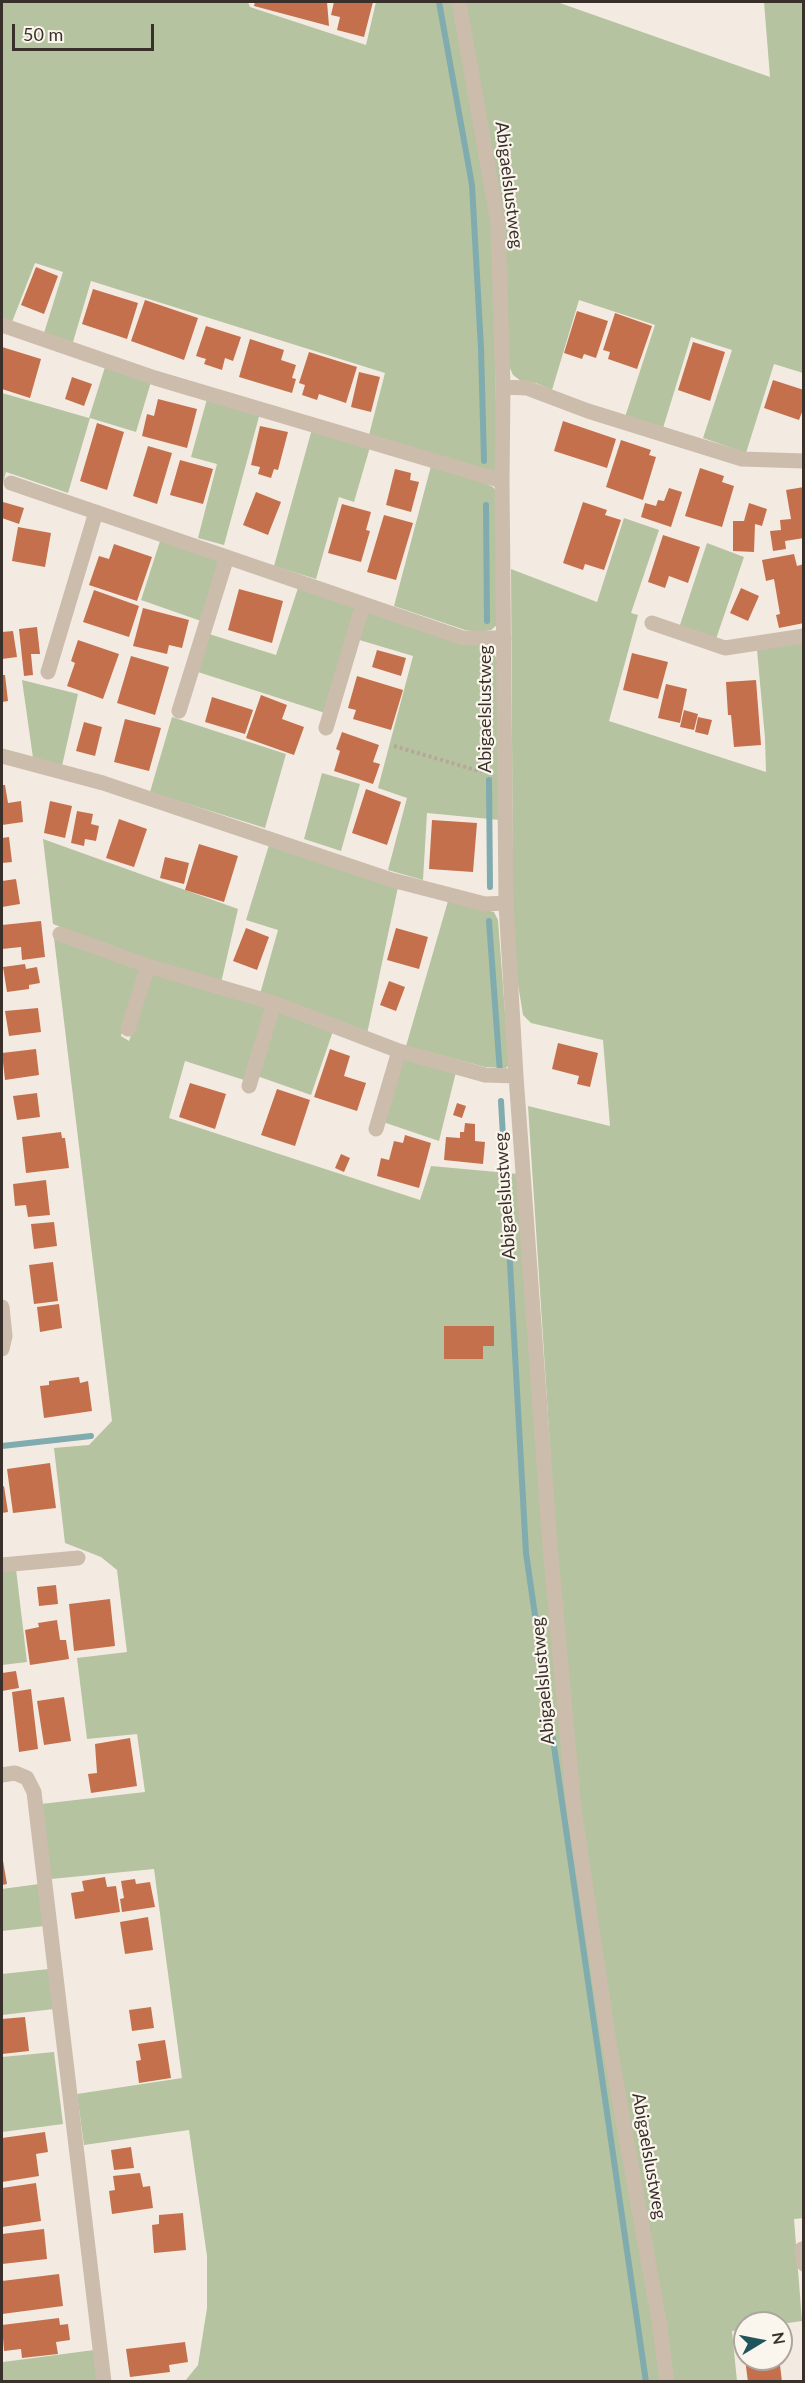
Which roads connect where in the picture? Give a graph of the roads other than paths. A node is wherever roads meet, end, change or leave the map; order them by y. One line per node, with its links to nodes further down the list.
1 (459, 2): 3 (street, Abigaelslustweg)
2 (2, 325): 5 (street)
3 (503, 387): 4 (street); 5 (street, Abigaelslustweg)
4 (804, 460)
5 (502, 481): 12 (street, Abigaelslustweg)
6 (11, 483): 7 (street)
7 (96, 512): 8 (street); 13 (street)
8 (227, 557): 9 (street); 14 (street)
9 (363, 604): 12 (street); 15 (street)
10 (652, 623): 11 (street)
11 (804, 636)
12 (504, 638): 17 (street, Abigaelslustweg)
13 (48, 672)
14 (179, 711)
15 (326, 728)
16 (2, 756): 17 (street)
17 (506, 903): 23 (street, Abigaelslustweg)
18 (60, 934): 19 (street)
19 (148, 966): 20 (street); 21 (street)
20 (274, 1003): 22 (street); 24 (street)
21 (128, 1029)
22 (399, 1051): 23 (street); 25 (street)
23 (516, 1076): 32 (street, Abigaelslustweg)
24 (249, 1086)
25 (376, 1129)
26 (2, 1307): 27 (street)
27 (2, 1349)
28 (78, 1557): 29 (street)
29 (2, 1565)
30 (2, 1775): 31 (street)
31 (104, 2382)
32 (667, 2382)

